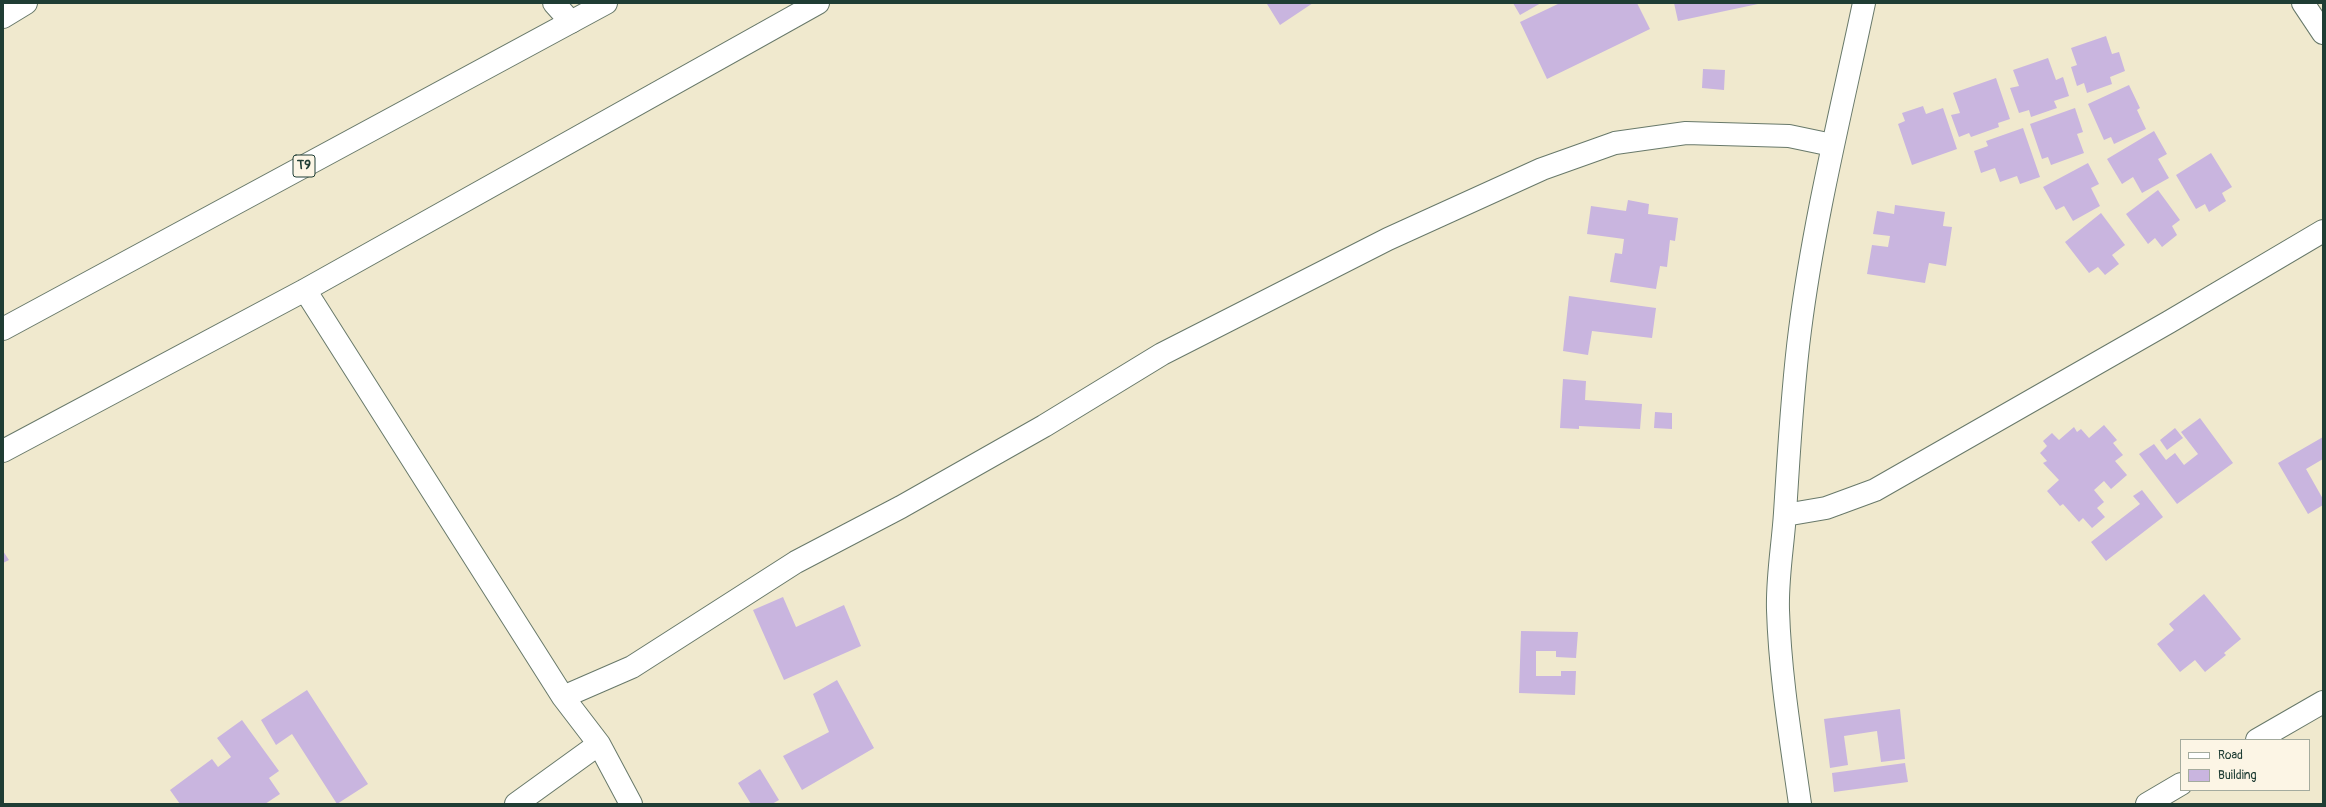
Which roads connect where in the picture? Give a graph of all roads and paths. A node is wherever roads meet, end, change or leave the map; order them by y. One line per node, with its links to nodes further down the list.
1 (26, 3): 7 (main road)
2 (554, 3): 8 (main road)
3 (606, 3): 8 (main road, T9)
4 (818, 3): 12 (main road)
5 (1864, 3): 10 (main road)
6 (2303, 3): 9 (main road)
7 (3, 17)
8 (571, 22): 13 (main road, T9)
9 (2323, 33)
10 (1832, 146): 15 (main road); 16 (main road)
11 (2323, 231): 15 (main road)
12 (305, 290): 14 (main road); 16 (main road)
13 (3, 329)
14 (3, 451)
15 (1785, 515): 23 (main road)
16 (563, 697): 19 (main road)
17 (2323, 702): 18 (main road)
18 (2259, 739)
19 (599, 744): 21 (main road); 22 (main road)
20 (2180, 785): 24 (main road)
21 (516, 804)
22 (631, 804)
23 (1800, 804)
24 (2147, 804)

